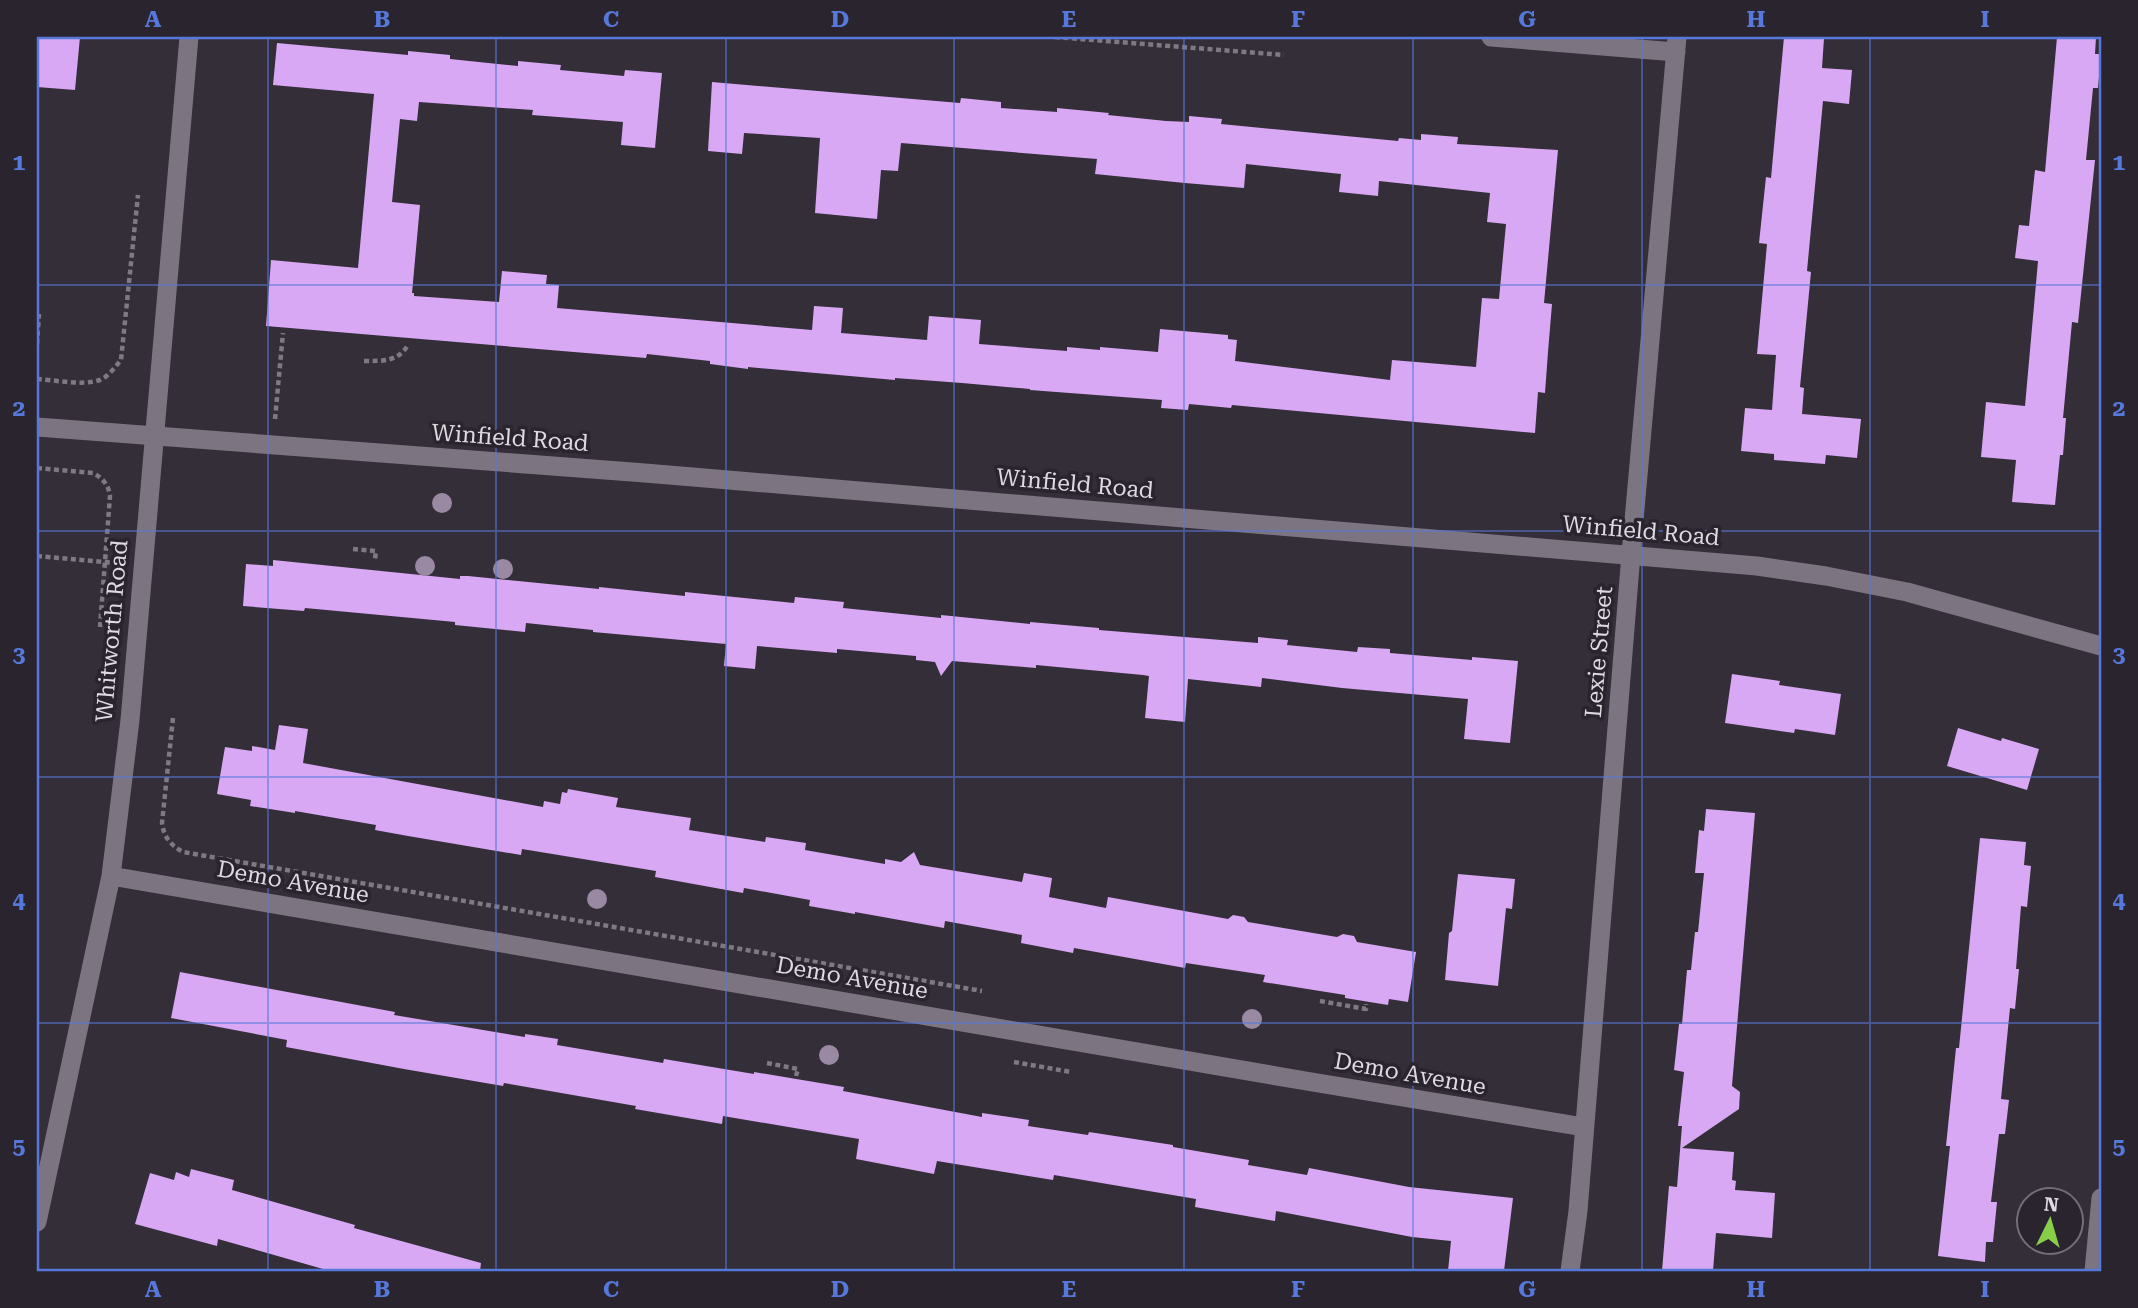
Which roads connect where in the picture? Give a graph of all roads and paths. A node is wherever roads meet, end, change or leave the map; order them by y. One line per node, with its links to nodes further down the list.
1 (189, 37): 14 (street, Whitworth Road)
2 (1055, 37): 5 (path)
3 (1491, 37): 4 (street)
4 (1677, 44): 18 (street, Lexie Street)
5 (1284, 55)
6 (138, 195): 12 (path)
7 (39, 314): 9 (path)
8 (283, 333): 15 (path)
9 (37, 344)
10 (408, 345): 11 (path)
11 (364, 361)
12 (37, 379)
13 (37, 427): 14 (street, Winfield Road)
14 (154, 437): 15 (street, Winfield Road); 22 (street, Whitworth Road)
15 (273, 444): 18 (street, Winfield Road)
16 (37, 468): 21 (path)
17 (353, 549): 20 (path)
18 (1631, 554): 24 (street, Winfield Road); 32 (street, Lexie Street)
19 (37, 556): 21 (path)
20 (374, 559)
21 (105, 562): 22 (path); 23 (path)
22 (142, 565): 26 (street, Whitworth Road)
23 (100, 627)
24 (2101, 646)
25 (173, 718): 27 (path)
26 (111, 876): 32 (street, Demo Avenue); 34 (street, Whitworth Road)
27 (982, 991)
28 (1320, 1001): 29 (path)
29 (1366, 1004)
30 (767, 1063): 31 (path)
31 (796, 1076)
32 (1584, 1127): 35 (street, Lexie Street)
33 (2101, 1198): 36 (street)
34 (37, 1222)
35 (1570, 1271)
36 (2094, 1271)

